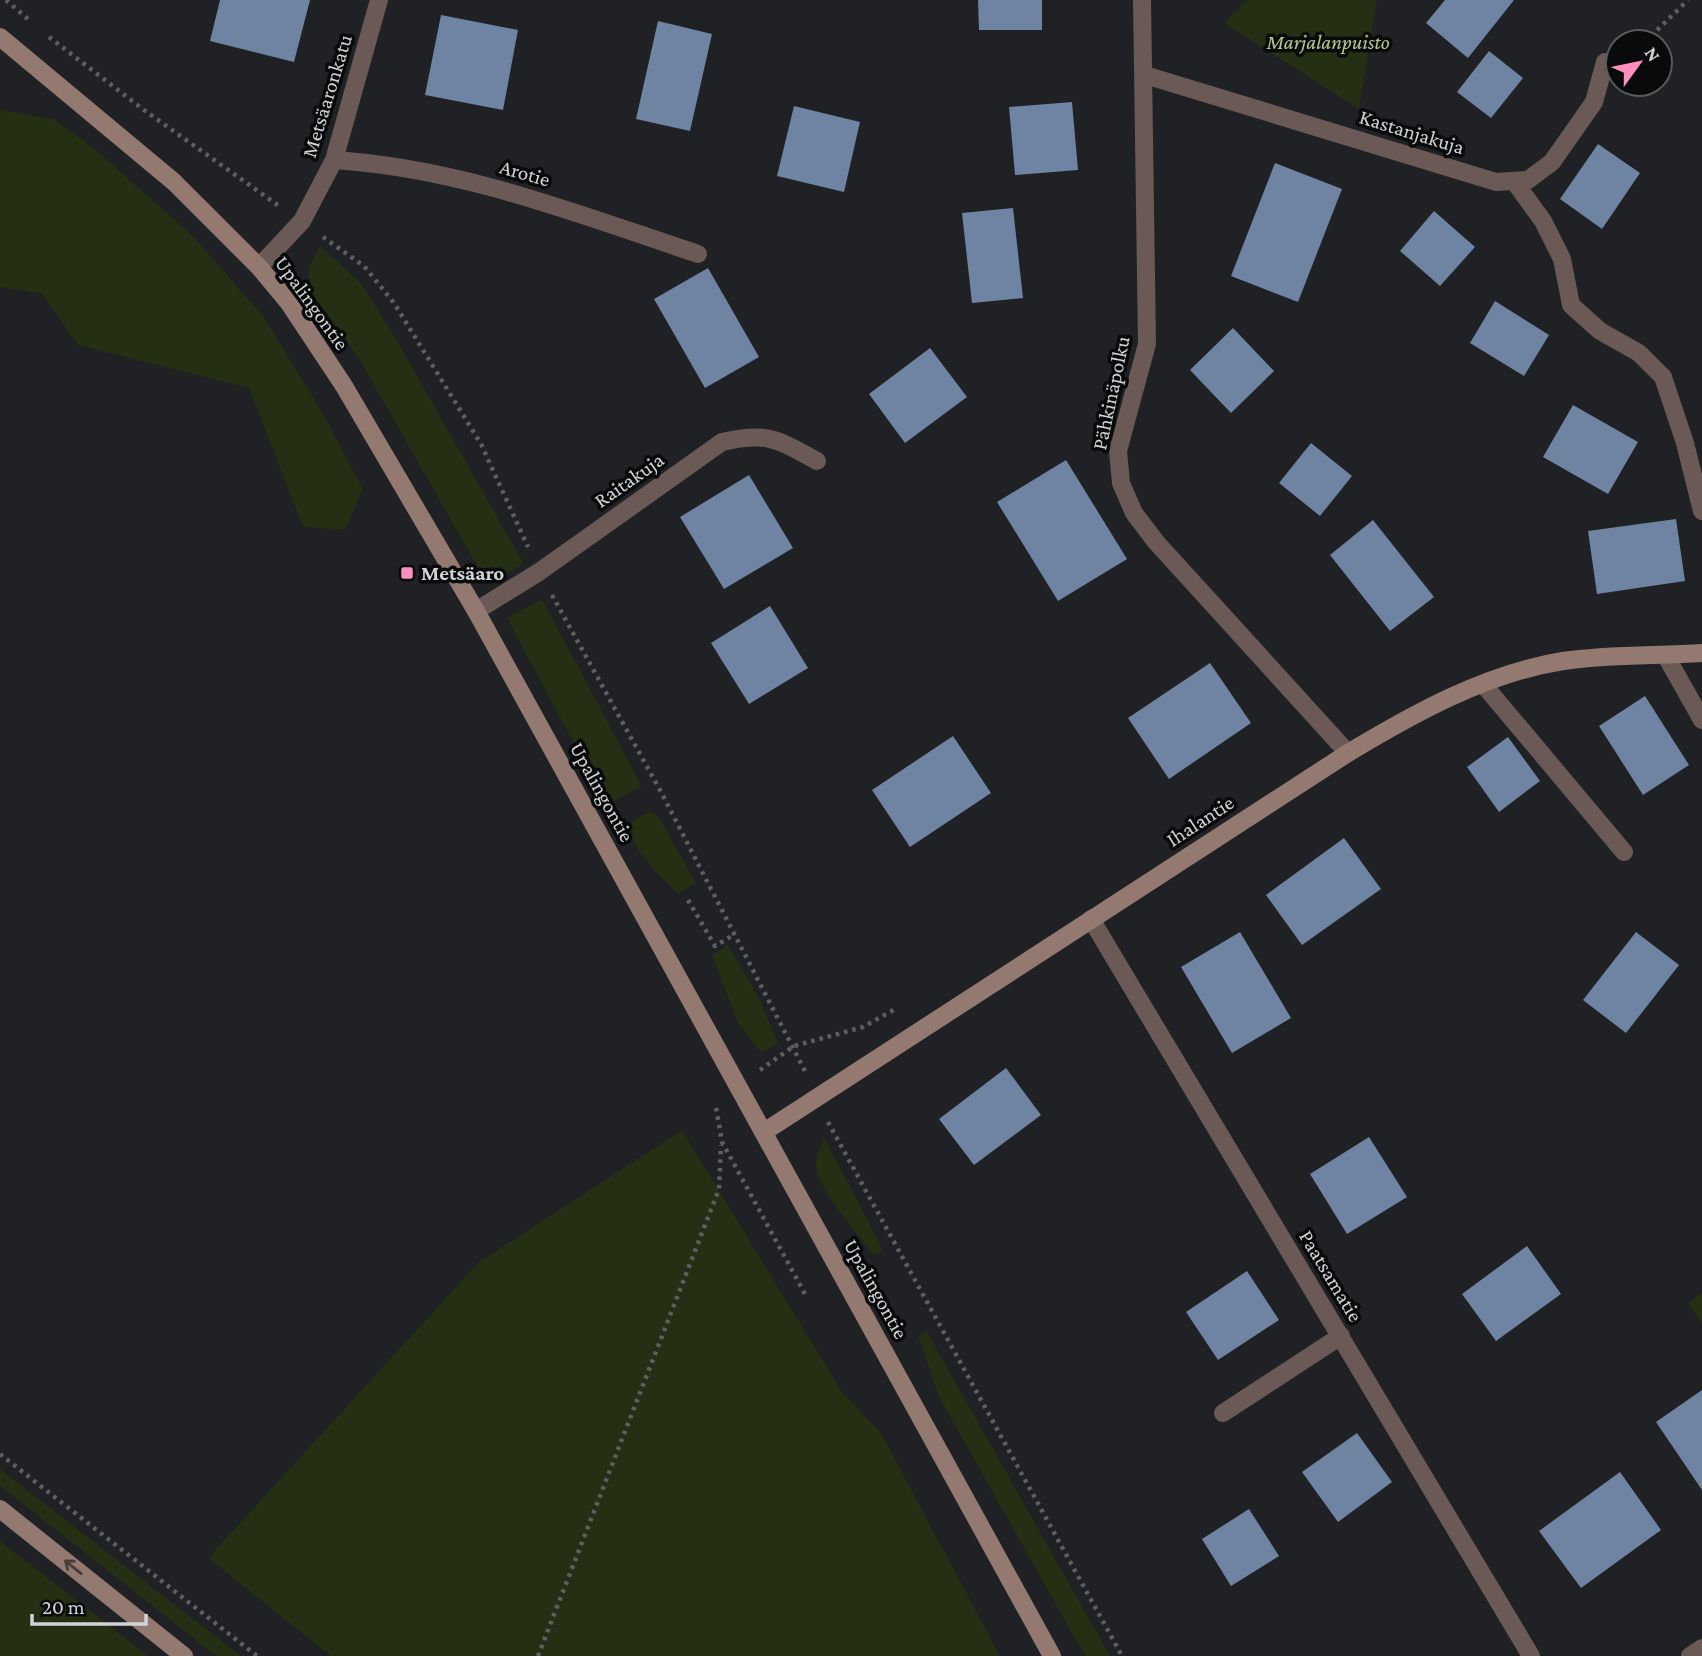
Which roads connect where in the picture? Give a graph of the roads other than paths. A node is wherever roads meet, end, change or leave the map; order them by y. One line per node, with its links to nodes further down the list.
1 (379, 0): 6 (street, Metsäaronkatu)
2 (1142, 0): 5 (street, Pähkinäpolku)
3 (0, 37): 9 (street, Upalingontie)
4 (1604, 66): 7 (street)
5 (1145, 75): 7 (street, Kastanjakuja); 17 (street, Pähkinäpolku)
6 (334, 160): 8 (street, Arotie); 9 (street, Metsäaronkatu)
7 (1514, 181): 11 (street)
8 (698, 254)
9 (259, 267): 12 (street, Upalingontie)
10 (817, 461): 12 (street, Raitakuja)
11 (1702, 511)
12 (476, 611): 20 (street, Upalingontie)
13 (1702, 653): 14 (street, Ihalantie)
14 (1666, 656): 15 (street, Ihalantie); 16 (street)
15 (1483, 684): 17 (street, Ihalantie); 18 (street)
16 (1702, 720)
17 (1348, 753): 19 (street, Ihalantie)
18 (1625, 852)
19 (1091, 919): 20 (street, Ihalantie); 21 (street, Paatsamatie)
20 (764, 1132): 26 (street, Upalingontie)
21 (1341, 1336): 22 (street); 27 (street, Paatsamatie)
22 (1223, 1413)
23 (0, 1509): 25 (street, one-way to 23)
24 (1702, 1648): 28 (street)
25 (184, 1656)
26 (1052, 1656)
27 (1531, 1656)
28 (1690, 1656)

